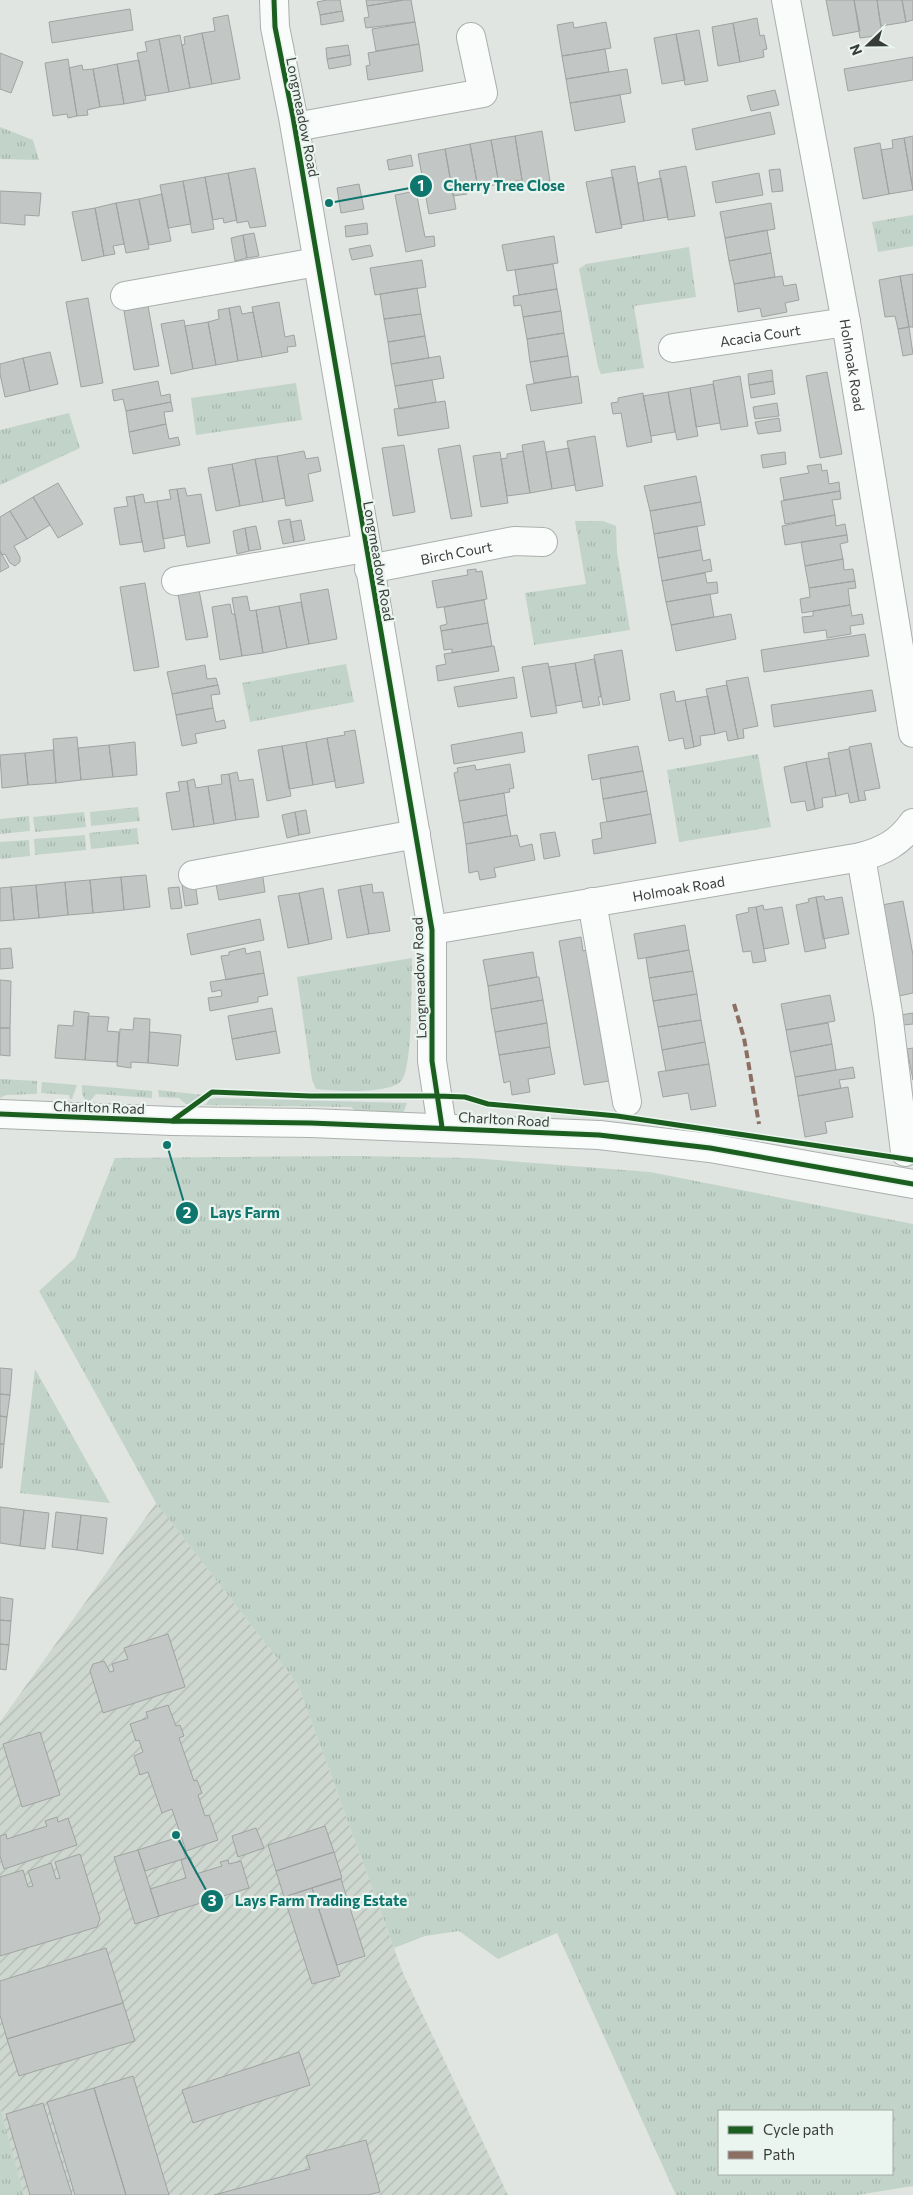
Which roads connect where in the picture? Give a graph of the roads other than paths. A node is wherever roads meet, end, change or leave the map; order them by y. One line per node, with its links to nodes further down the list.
1 (274, 0): 4 (street, Longmeadow Road)
2 (786, 0): 7 (street, Holmoak Road)
3 (471, 37): 4 (street)
4 (295, 127): 5 (street, Longmeadow Road)
5 (317, 262): 6 (street); 10 (street, Longmeadow Road)
6 (125, 296)
7 (846, 322): 8 (street, Acacia Court); 12 (street, Holmoak Road)
8 (674, 348)
9 (543, 542): 10 (street, Birch Court)
10 (367, 558): 11 (street, Birch Court); 15 (street, Longmeadow Road)
11 (176, 581)
12 (908, 670): 13 (street, Holmoak Road)
13 (913, 733)
14 (913, 823): 16 (street, Holmoak Road)
15 (416, 834): 17 (street); 19 (street, Longmeadow Road)
16 (860, 858): 18 (street, Holmoak Road); 23 (street)
17 (193, 875)
18 (592, 902): 19 (street, Holmoak Road); 20 (street)
19 (432, 930): 22 (street, Longmeadow Road)
20 (627, 1102)
21 (0, 1114): 22 (street, Charlton Road)
22 (442, 1128): 24 (street, Charlton Road)
23 (905, 1152)
24 (913, 1184)

